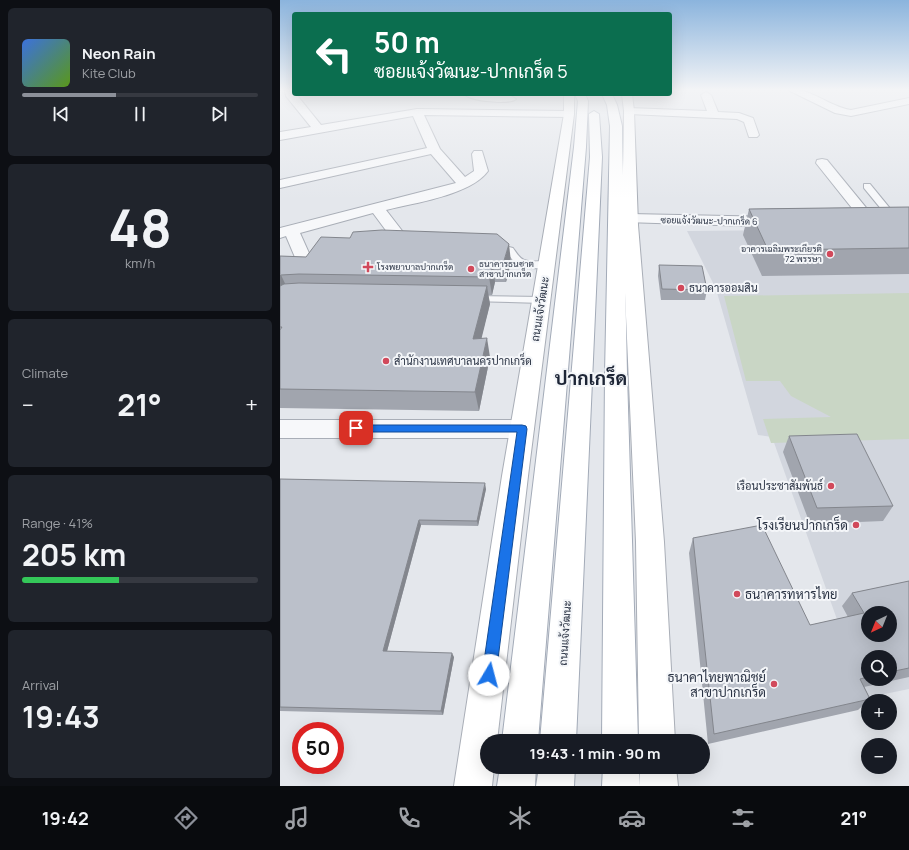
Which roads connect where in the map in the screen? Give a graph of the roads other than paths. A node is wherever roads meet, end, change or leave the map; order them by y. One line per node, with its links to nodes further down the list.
1 (315, 126): 10 (street)
2 (337, 126): 10 (street)
3 (423, 126): 13 (street)
4 (569, 126): 29 (main road, ถนนแจ้งวัฒนะ)
5 (581, 126): 34 (main road)
6 (594, 126): 35 (main road, ถนนแจ้งวัฒนะ)
7 (622, 126): 36 (main road)
8 (624, 126): 20 (main road)
9 (750, 126): 11 (street)
10 (318, 129): 12 (street)
11 (753, 135)
12 (280, 136)
13 (434, 150): 16 (street); 17 (street)
14 (478, 154): 17 (street)
15 (822, 162): 23 (street)
16 (280, 184)
17 (464, 184): 19 (street)
18 (867, 186): 24 (lane)
19 (377, 208): 25 (street); 26 (street)
20 (630, 219): 21 (street, ซอยแจ้งวัฒนะ-ปากเกร็ด 6); 37 (main road)
21 (794, 223)
22 (856, 224): 23 (street)
23 (872, 224): 24 (street)
24 (903, 225)
25 (285, 232): 28 (street)
26 (402, 241)
27 (487, 246): 29 (lane)
28 (305, 262)
29 (547, 265): 31 (main road, ถนนแจ้งวัฒนะ)
30 (463, 299): 31 (lane)
31 (542, 300): 33 (main road, ถนนแจ้งวัฒนะ)
32 (280, 428): 33 (street)
33 (522, 429): 42 (main road, ถนนแจ้งวัฒนะ)
34 (521, 734)
35 (558, 734)
36 (620, 734)
37 (657, 734)
38 (517, 774): 43 (main road)
39 (556, 774): 44 (main road)
40 (621, 774): 45 (main road)
41 (658, 774): 46 (main road)
42 (473, 786)
43 (516, 786)
44 (555, 786)
45 (621, 786)
46 (659, 786)

